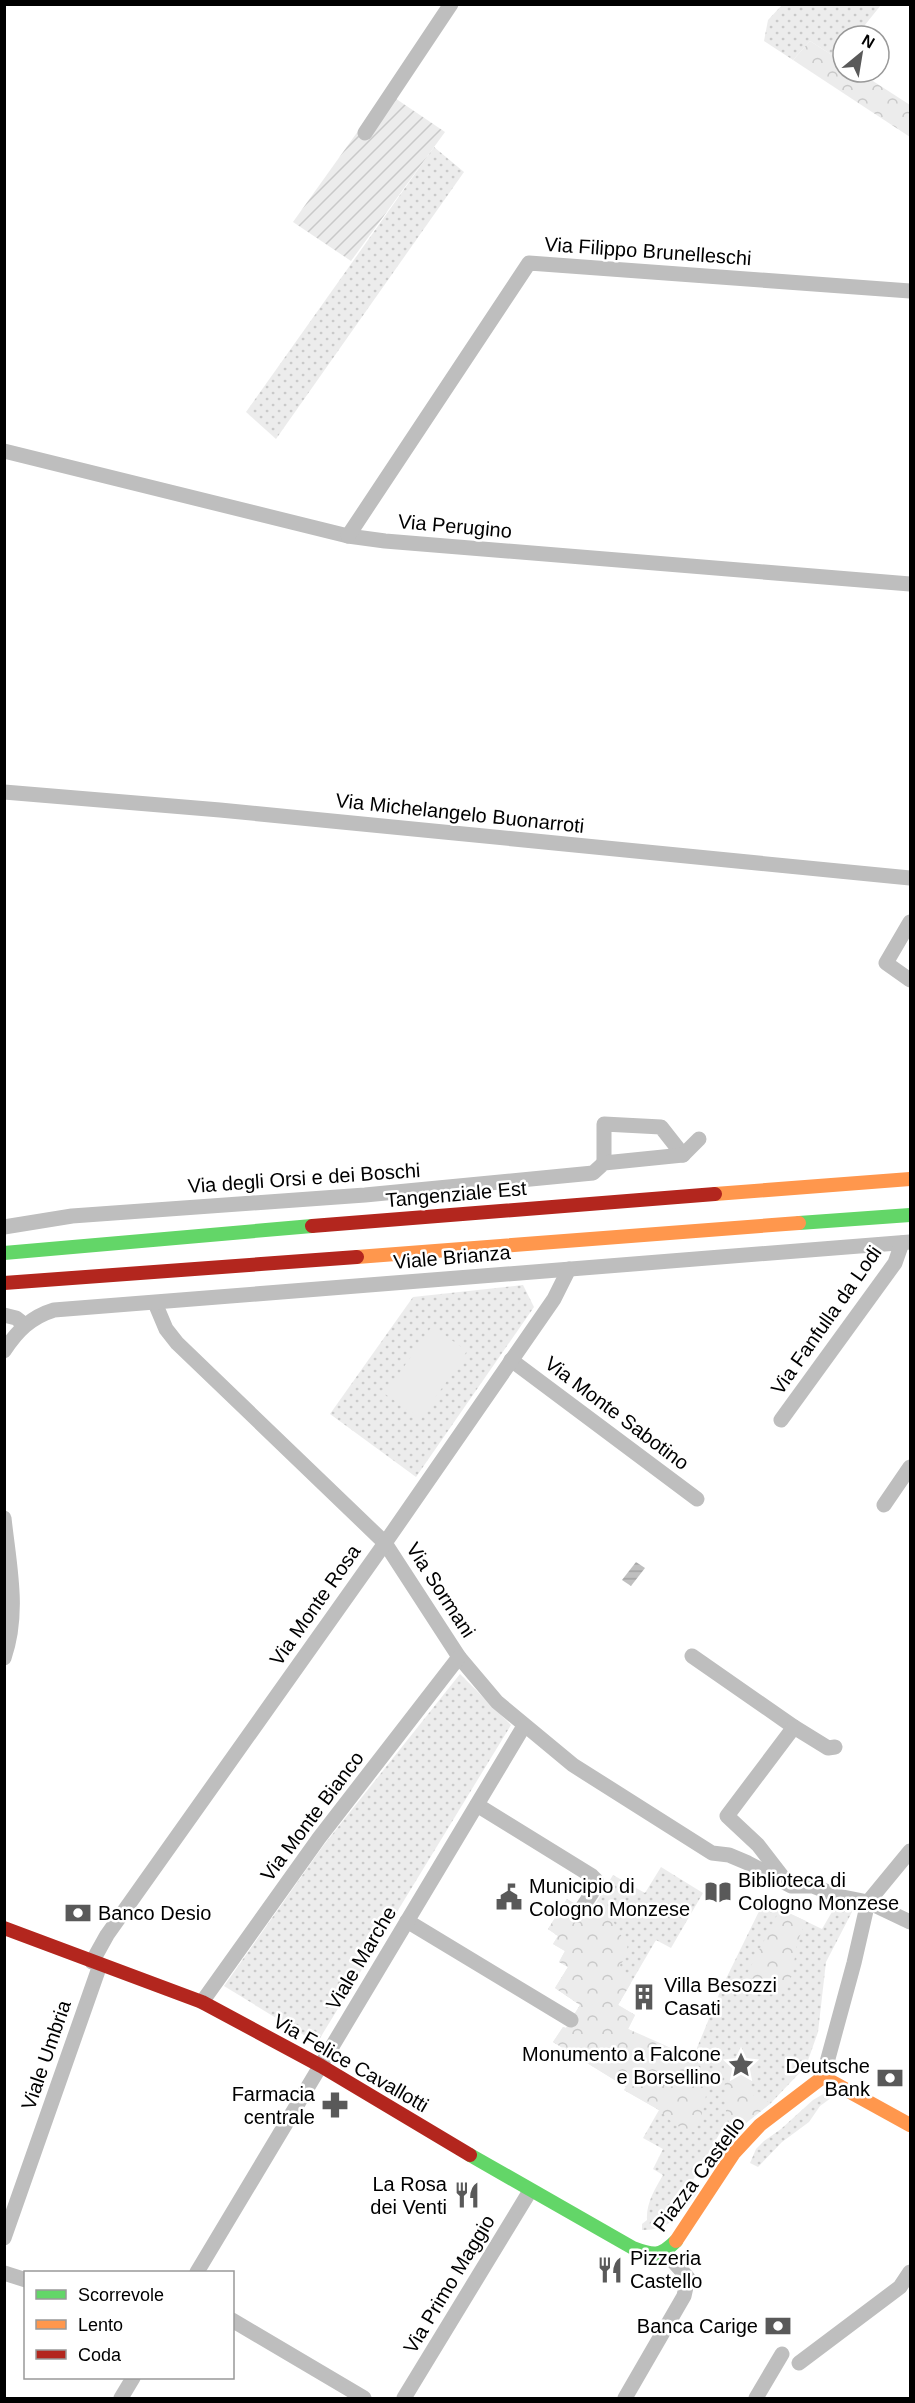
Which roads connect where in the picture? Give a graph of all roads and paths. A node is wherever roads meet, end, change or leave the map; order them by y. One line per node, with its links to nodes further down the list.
1 (451, 4): 2 (street)
2 (365, 133)
3 (910, 291): 5 (street, Via Filippo Brunelleschi)
4 (4, 451): 5 (street, Via Perugino)
5 (348, 536): 6 (street, Via Perugino)
6 (910, 584)
7 (4, 792): 8 (street, Via Michelangelo Buonarroti)
8 (910, 878)
9 (910, 922): 10 (street)
10 (910, 980)
11 (699, 1139): 12 (street)
12 (683, 1155): 13 (street, Via degli Orsi e dei Boschi); 13 (street)
13 (604, 1163): 17 (street, Via degli Orsi e dei Boschi)
14 (910, 1179): 15 (main road, Tangenziale Est)
15 (442, 1214): 18 (main road); 20 (main road, Tangenziale Est)
16 (910, 1215): 22 (main road)
17 (4, 1227)
18 (4, 1240)
19 (906, 1243): 21 (street, Viale Brianza); 28 (street, Via Fanfulla da Lodi)
20 (4, 1253)
21 (568, 1269): 23 (street, Viale Brianza); 27 (street, Via Monte Rosa)
22 (4, 1283)
23 (155, 1303): 25 (street, Viale Brianza); 33 (street, Via Sormani)
24 (4, 1315): 25 (street)
25 (25, 1325): 26 (street)
26 (4, 1351)
27 (511, 1360): 30 (street, Via Monte Sabotino); 33 (street, Via Monte Rosa)
28 (781, 1420)
29 (910, 1467): 31 (street)
30 (697, 1499)
31 (884, 1504)
32 (4, 1518): 36 (street)
33 (385, 1543): 35 (street, Via Sormani); 48 (street, Via Monte Rosa)
34 (692, 1656): 38 (street)
35 (459, 1657): 37 (street, Via Sormani); 49 (street, Via Monte Bianco)
36 (4, 1658)
37 (524, 1726): 40 (street, Viale Marche); 42 (street, Via Sormani)
38 (794, 1727): 39 (street); 42 (street)
39 (835, 1748)
40 (477, 1805): 44 (street); 45 (street, Viale Marche)
41 (910, 1851): 43 (street)
42 (790, 1886): 43 (street)
43 (868, 1902): 46 (street); 52 (street)
44 (582, 1908)
45 (407, 1921): 50 (street); 51 (street, Viale Marche)
46 (910, 1922)
47 (4, 1928): 48 (main road, Via Felice Cavallotti)
48 (96, 1964): 49 (main road, Via Felice Cavallotti); 55 (street, Viale Umbria)
49 (202, 2002): 51 (main road, Via Felice Cavallotti)
50 (571, 2020)
51 (321, 2066): 54 (main road, Via Felice Cavallotti); 57 (street, Viale Marche)
52 (823, 2077): 53 (main road); 56 (main road, Piazza Castello)
53 (910, 2125)
54 (530, 2191): 56 (main road, Via Felice Cavallotti); 67 (street, Via Primo Maggio)
55 (4, 2238)
56 (665, 2252): 68 (street)
57 (197, 2271)
58 (4, 2272): 60 (street)
59 (910, 2272): 63 (street)
60 (24, 2279)
61 (234, 2321): 66 (street)
62 (782, 2354): 69 (street)
63 (798, 2363)
64 (133, 2379): 65 (street)
65 (121, 2398)
66 (364, 2398)
67 (404, 2398)
68 (625, 2398)
69 (756, 2398)

